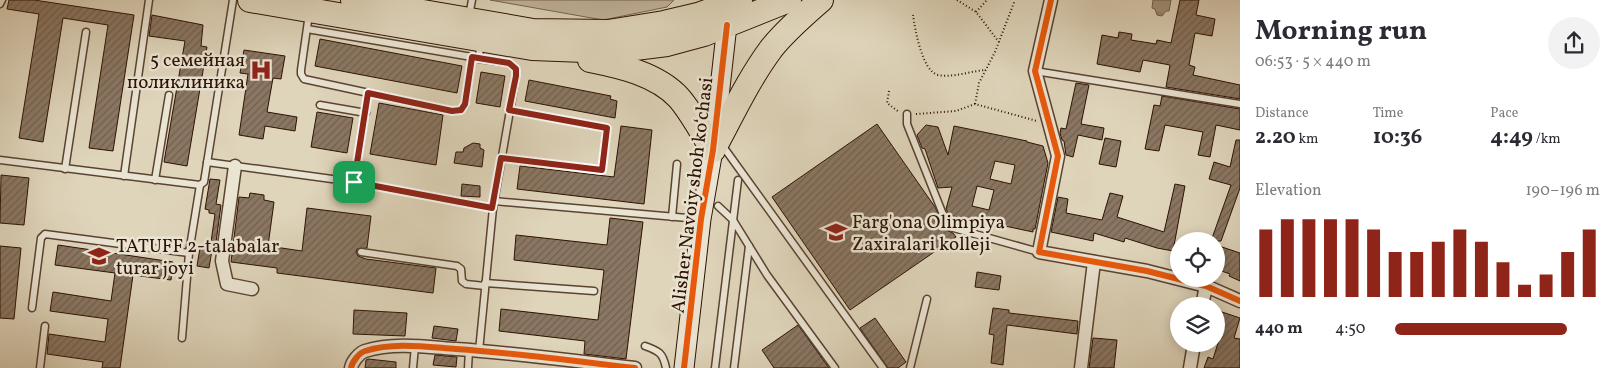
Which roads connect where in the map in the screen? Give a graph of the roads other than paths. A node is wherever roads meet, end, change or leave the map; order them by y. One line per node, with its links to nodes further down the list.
1 (2, 0): 10 (lane)
2 (149, 0): 31 (lane)
3 (233, 0): 27 (lane)
4 (250, 0): 11 (highway)
5 (353, 0): 14 (highway)
6 (740, 0): 14 (highway)
7 (789, 0): 12 (highway)
8 (821, 0): 24 (highway)
9 (1051, 0): 16 (street)
10 (0, 4)
11 (309, 20): 14 (highway); 17 (lane)
12 (727, 26): 15 (highway); 24 (street, Alisher Navoiy shoh koʻchasi)
13 (86, 32): 30 (lane)
14 (474, 35): 15 (highway); 17 (lane); 21 (lane)
15 (532, 48): 24 (highway)
16 (1034, 71): 19 (lane); 43 (street)
17 (368, 93): 22 (lane)
18 (169, 95): 32 (lane)
19 (1240, 104)
20 (320, 105): 22 (lane)
21 (509, 110): 25 (lane); 25 (lane)
22 (366, 113): 34 (lane)
23 (907, 114): 43 (lane)
24 (716, 145): 39 (street, Alisher Navoiy shoh koʻchasi); 70 (lane)
25 (501, 158): 36 (lane)
26 (0, 160): 30 (lane)
27 (207, 162): 29 (lane); 35 (lane)
28 (677, 164): 38 (lane)
29 (235, 166): 34 (lane); 49 (street)
30 (64, 169): 31 (lane)
31 (124, 176): 32 (lane)
32 (156, 180): 35 (lane)
33 (738, 180): 40 (lane)
34 (354, 182): 36 (lane)
35 (200, 185): 44 (lane)
36 (493, 205): 38 (lane); 47 (lane)
37 (718, 206): 40 (lane)
38 (672, 217): 39 (lane)
39 (701, 220): 66 (street, Alisher Navoiy shoh koʻchasi)
40 (733, 220): 41 (lane); 67 (lane)
41 (749, 246): 68 (lane); 69 (lane)
42 (361, 252): 47 (lane)
43 (1039, 252): 45 (street)
44 (189, 253): 53 (lane); 55 (lane)
45 (1094, 262): 46 (street); 72 (street)
46 (1170, 277)
47 (485, 284): 50 (lane); 58 (lane)
48 (1208, 287): 52 (street)
49 (252, 289)
50 (594, 291)
51 (927, 299): 71 (lane)
52 (1240, 301)
53 (32, 308)
54 (45, 326): 60 (lane)
55 (182, 338)
56 (415, 346): 58 (street); 61 (street); 62 (lane)
57 (645, 346): 65 (lane)
58 (474, 350): 63 (lane); 64 (street)
59 (1193, 352): 73 (street)
60 (40, 368)
61 (351, 368)
62 (413, 368)
63 (468, 368)
64 (635, 368)
65 (666, 368)
66 (684, 368)
67 (715, 368)
68 (734, 368)
69 (835, 368)
70 (883, 368)
71 (910, 368)
72 (1081, 368)
73 (1190, 368)

